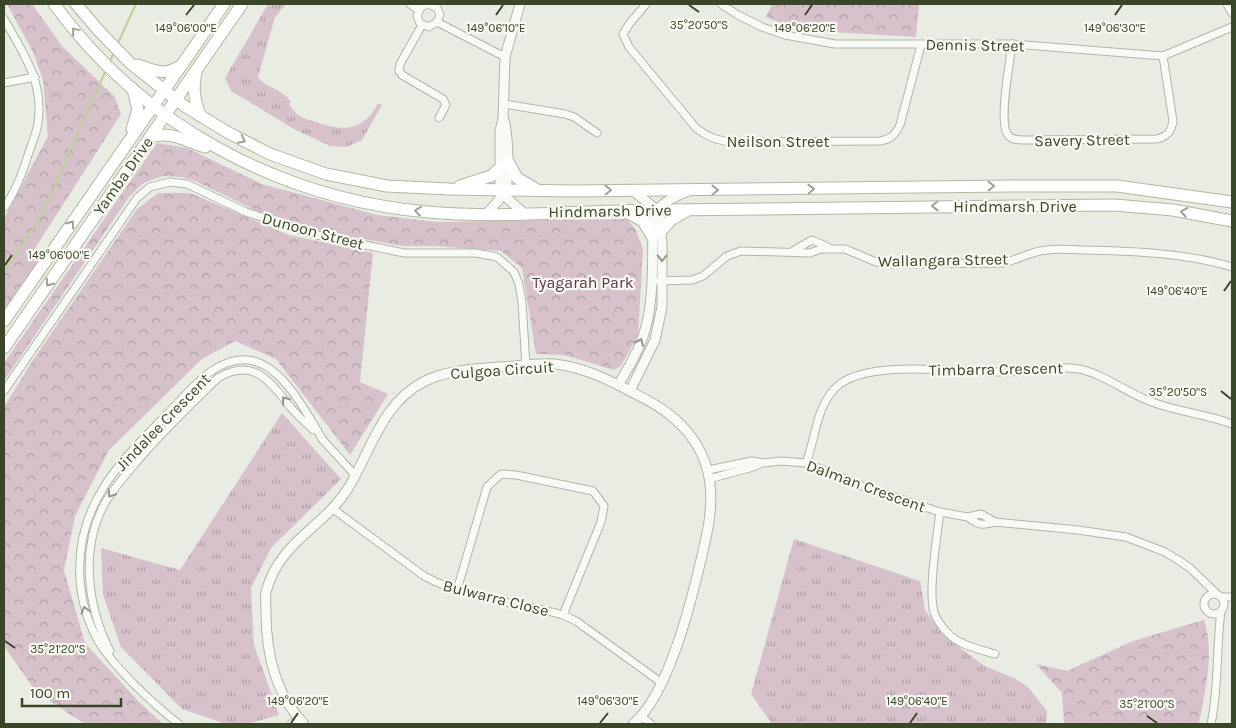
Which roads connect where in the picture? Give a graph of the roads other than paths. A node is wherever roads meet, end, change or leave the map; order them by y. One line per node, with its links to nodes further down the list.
1 (54, 4): 26 (main road, Hindmarsh Drive, one-way to 1)
2 (76, 4): 21 (main road, Hindmarsh Drive)
3 (224, 4): 22 (main road, Yamba Drive)
4 (242, 4): 23 (main road, Yamba Drive)
5 (410, 4): 11 (street)
6 (431, 4): 11 (street); 14 (street)
7 (520, 4): 20 (street)
8 (646, 4): 18 (street, Neilson Street)
9 (721, 4): 18 (street, Dennis Street)
10 (1227, 4): 12 (street)
11 (418, 10): 15 (street)
12 (1232, 13)
13 (4, 19): 24 (street)
14 (437, 22): 15 (street); 20 (street)
15 (422, 25): 33 (street)
16 (1232, 27): 19 (street, Dennis Street)
17 (1012, 44): 18 (street, Dennis Street); 19 (street, Dennis Street); 19 (street, Savery Street)
18 (920, 45)
19 (1163, 56)
20 (505, 57): 29 (street)
21 (128, 61): 22 (main road); 27 (main road, Hindmarsh Drive)
22 (181, 65): 27 (main road, Yamba Drive)
23 (197, 66): 28 (main road, Yamba Drive); 32 (main road)
24 (35, 77): 25 (street); 45 (street)
25 (4, 83)
26 (133, 89): 30 (main road, Hindmarsh Drive); 36 (main road)
27 (165, 90): 28 (main road, Hindmarsh Drive); 30 (main road, Yamba Drive)
28 (176, 100): 31 (main road, Yamba Drive); 32 (main road, Hindmarsh Drive)
29 (504, 104): 34 (street); 38 (street)
30 (154, 105): 31 (main road, Hindmarsh Drive); 36 (main road, Yamba Drive)
31 (166, 114): 35 (main road, Yamba Drive); 37 (main road, Hindmarsh Drive)
32 (200, 116): 39 (main road, Hindmarsh Drive, one-way to 39)
33 (439, 118)
34 (597, 133)
35 (150, 137): 37 (main road); 59 (main road, Yamba Drive, one-way to 59)
36 (125, 147): 58 (main road, Yamba Drive, one-way to 36)
37 (221, 150): 49 (main road, Hindmarsh Drive, one-way to 37)
38 (504, 164): 39 (main road); 40 (street); 41 (main road)
39 (449, 189): 40 (main road, Hindmarsh Drive)
40 (504, 190): 41 (main road, Hindmarsh Drive); 49 (street); 50 (street)
41 (536, 190): 42 (main road, Hindmarsh Drive, one-way to 42)
42 (631, 190): 43 (main road, Hindmarsh Drive); 46 (street)
43 (689, 190): 44 (main road, Hindmarsh Drive, one-way to 44); 46 (street)
44 (1232, 202)
45 (4, 208)
46 (657, 210): 47 (main road, Hindmarsh Drive); 48 (main road, Hindmarsh Drive); 52 (street)
47 (690, 210): 51 (main road, Hindmarsh Drive, one-way to 47); 52 (main road)
48 (623, 211): 50 (main road, Hindmarsh Drive); 52 (main road)
49 (486, 214): 50 (main road, Hindmarsh Drive)
50 (525, 214)
51 (1232, 221)
52 (657, 234): 56 (street, one-way to 56); 57 (street)
53 (833, 248): 54 (street, Wallangara Street); 54 (street, Wallangara Street); 55 (street, Wallangara Street)
54 (791, 251): 56 (street, Wallangara Street)
55 (1232, 267)
56 (662, 280): 57 (street, Wallangara Street); 63 (street)
57 (651, 281): 61 (street, one-way to 57)
58 (4, 321)
59 (4, 348)
60 (526, 366): 61 (street, Culgoa Circuit); 62 (street, Dunoon Street); 67 (street, Culgoa Circuit)
61 (618, 385): 63 (street, Culgoa Circuit)
62 (4, 391)
63 (630, 391): 66 (street, Culgoa Circuit)
64 (1232, 424): 65 (street, Timbarra Crescent)
65 (806, 463): 66 (street, Dalman Crescent); 69 (street, Dalman Crescent)
66 (709, 474): 81 (street, Culgoa Circuit)
67 (355, 475): 68 (street, Culgoa Circuit); 84 (street, Jindalee Crescent)
68 (333, 509): 71 (street, Bulwarra Close); 83 (street, Culgoa Circuit)
69 (940, 512): 70 (street, Dalman Crescent); 80 (street)
70 (1202, 580): 72 (street, Dalman Crescent); 74 (street)
71 (457, 590): 78 (street, Bulwarra Close); 78 (street)
72 (1220, 596): 73 (street); 74 (street); 76 (street)
73 (1232, 597)
74 (1206, 599): 77 (street)
75 (1232, 602): 76 (street)
76 (1222, 610): 77 (street); 79 (street)
77 (1209, 613): 79 (street)
78 (563, 615): 81 (street, Bulwarra Close)
79 (1219, 630): 87 (street)
80 (994, 654)
81 (662, 683): 82 (street, Culgoa Circuit)
82 (642, 717): 85 (street, Culgoa Circuit); 86 (street)
83 (298, 723)
84 (179, 724)
85 (633, 724)
86 (651, 724)
87 (1210, 724)

